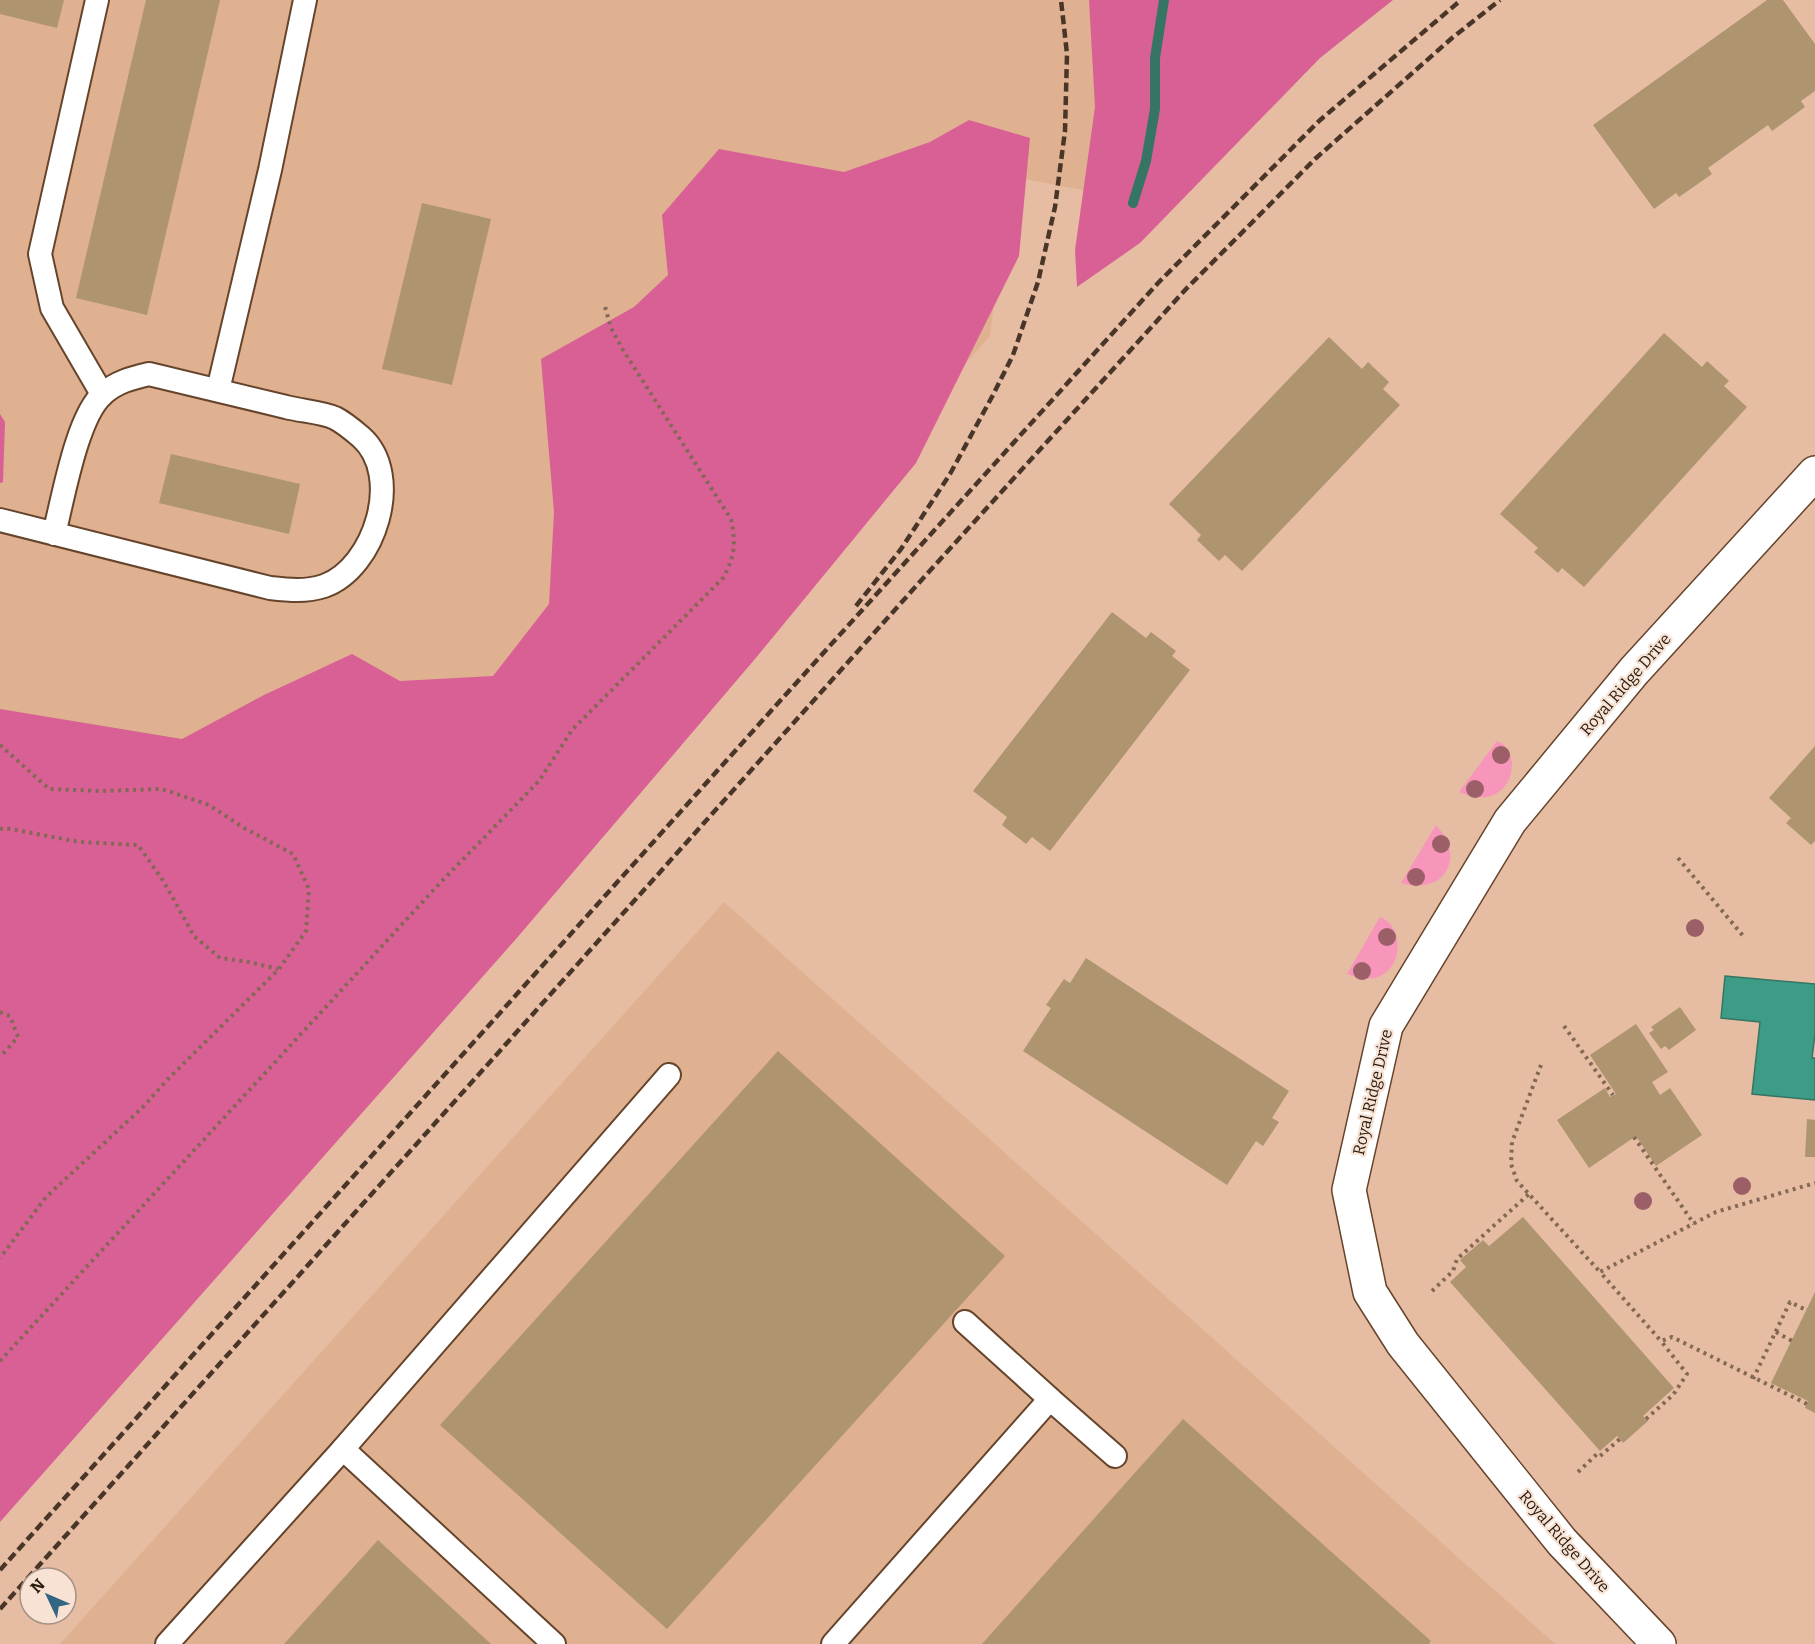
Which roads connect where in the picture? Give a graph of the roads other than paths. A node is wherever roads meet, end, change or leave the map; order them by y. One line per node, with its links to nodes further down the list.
1 (97, 0): 4 (lane)
2 (306, 0): 3 (lane)
3 (218, 390): 4 (lane); 7 (lane)
4 (102, 394): 7 (lane)
5 (1815, 473): 16 (street, Royal Ridge Drive)
6 (0, 520): 7 (lane)
7 (54, 534)
8 (669, 1075): 11 (lane)
9 (965, 1322): 10 (lane)
10 (1050, 1399): 12 (lane); 15 (lane)
11 (343, 1449): 13 (lane); 14 (lane)
12 (1115, 1456)
13 (167, 1644)
14 (554, 1644)
15 (833, 1644)
16 (1659, 1644)

